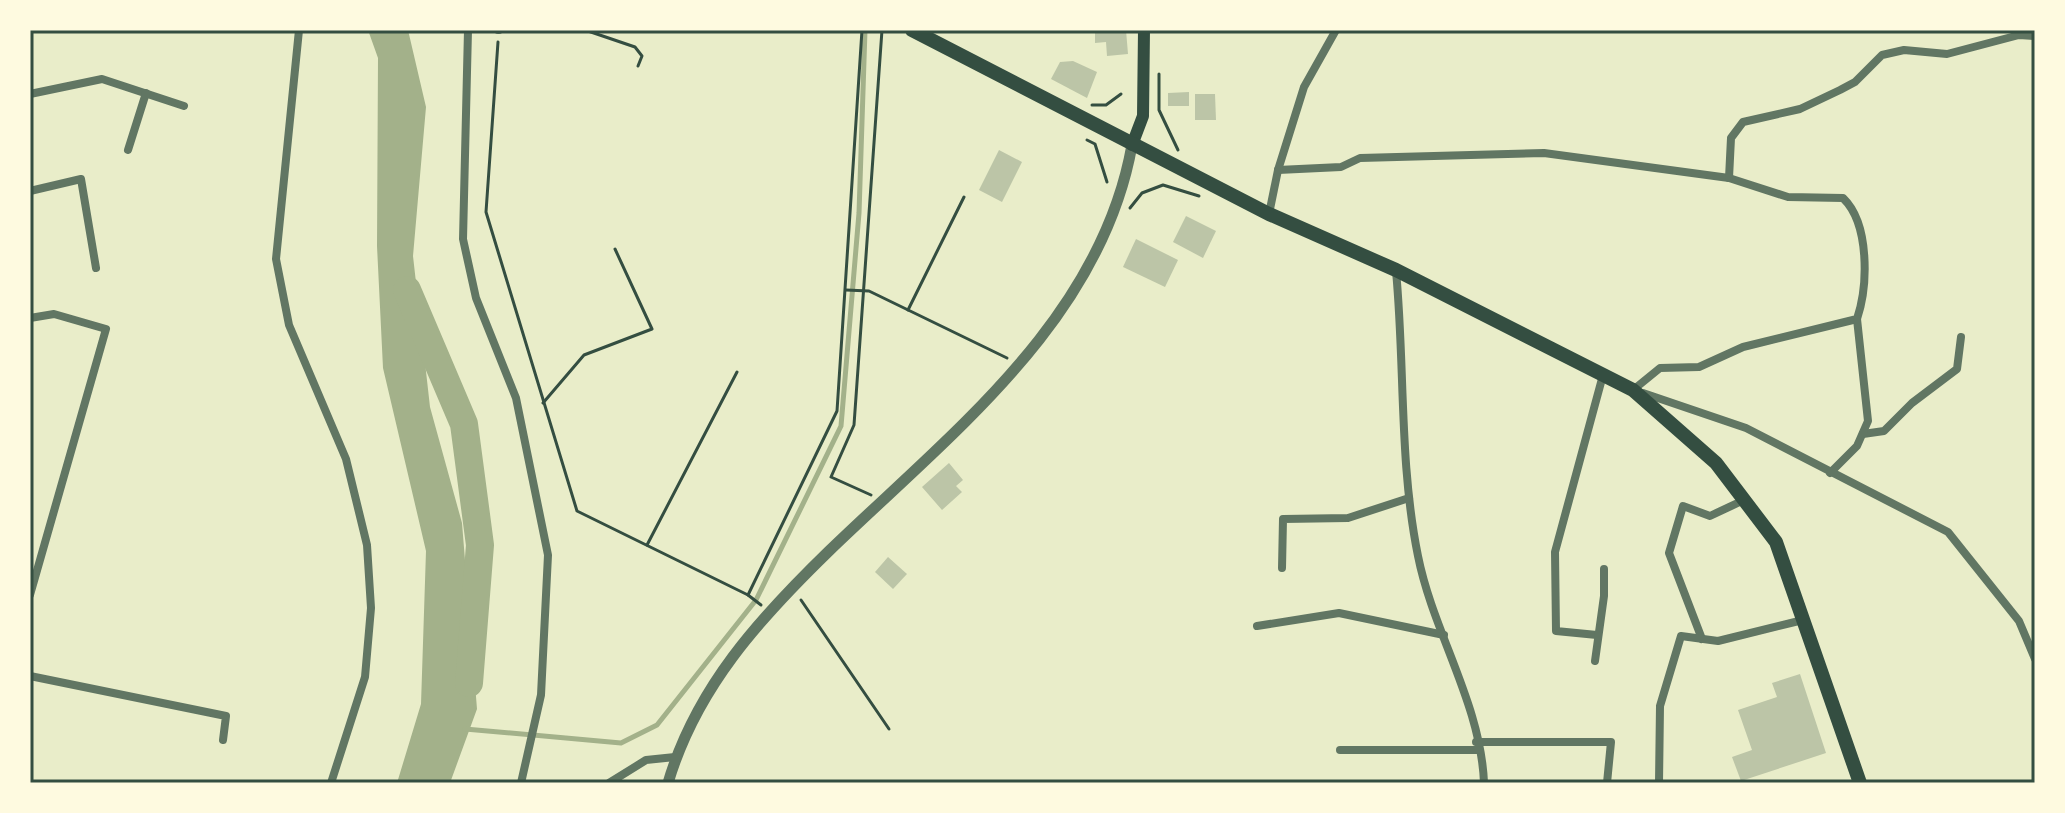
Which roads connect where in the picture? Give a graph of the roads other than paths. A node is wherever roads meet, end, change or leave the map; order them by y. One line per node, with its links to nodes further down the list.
1 (299, 30): 42 (street)
2 (468, 30): 43 (street)
3 (912, 30): 10 (main road)
4 (1144, 30): 10 (main road)
5 (1336, 30): 12 (street)
6 (2035, 36): 13 (street)
7 (146, 93): 8 (street); 9 (street); 11 (street)
8 (30, 94)
9 (184, 106)
10 (1132, 145): 15 (main road); 41 (street)
11 (128, 150)
12 (1278, 170): 13 (street); 15 (street)
13 (1729, 178): 19 (street)
14 (30, 191): 16 (street)
15 (1269, 214): 17 (main road)
16 (96, 268)
17 (1396, 270): 21 (main road); 25 (street)
18 (30, 318): 29 (street)
19 (1857, 319): 22 (street); 23 (street)
20 (1961, 337): 23 (street)
21 (1603, 375): 22 (main road); 33 (street)
22 (1633, 390): 24 (street); 26 (main road)
23 (1863, 434): 24 (street)
24 (1830, 473): 35 (street)
25 (1409, 498): 27 (street); 32 (street)
26 (1746, 499): 30 (main road); 34 (street)
27 (1282, 568)
28 (1604, 569): 33 (street)
29 (30, 595)
30 (1803, 620): 34 (street); 49 (main road)
31 (1257, 626): 32 (street)
32 (1444, 635): 39 (street)
33 (1597, 635): 36 (street)
34 (1702, 639): 48 (street)
35 (2035, 659)
36 (1595, 661)
37 (30, 676): 38 (street)
38 (223, 740)
39 (1477, 746): 40 (street); 46 (street); 47 (street)
40 (1340, 750)
41 (675, 757): 44 (street); 45 (street)
42 (331, 783)
43 (521, 783)
44 (609, 783)
45 (668, 783)
46 (1484, 783)
47 (1607, 783)
48 (1659, 783)
49 (1860, 783)

